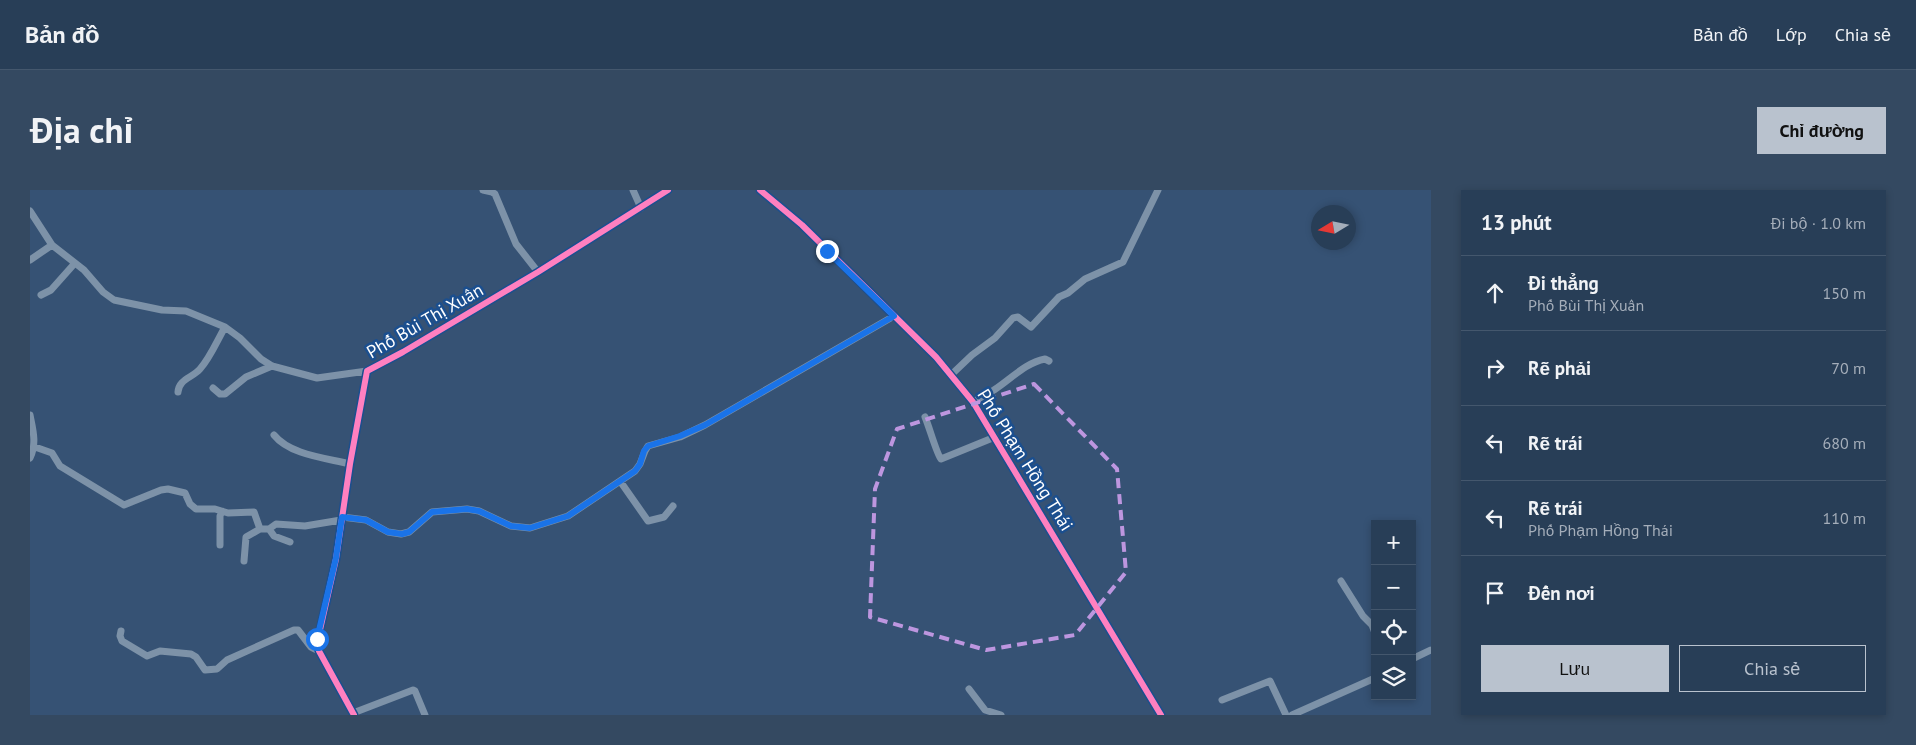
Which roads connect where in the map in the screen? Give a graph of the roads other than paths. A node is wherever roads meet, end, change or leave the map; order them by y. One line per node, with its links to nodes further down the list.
1 (483, 190): 11 (street)
2 (632, 190): 6 (street)
3 (668, 190): 6 (street, Phố Bùi Thị Xuân)
4 (760, 190): 13 (street, Phố Phạm Hồng Thái)
5 (1158, 190): 18 (street)
6 (641, 208): 11 (street, Phố Bùi Thị Xuân)
7 (30, 211): 8 (street)
8 (52, 244): 9 (street); 10 (street)
9 (30, 260)
10 (75, 263): 12 (street); 14 (street)
11 (538, 272): 17 (street, Phố Bùi Thị Xuân)
12 (41, 295)
13 (894, 316): 18 (street, Phố Phạm Hồng Thái); 29 (street)
14 (225, 327): 16 (street); 20 (street)
15 (1049, 361): 21 (street)
16 (272, 366): 17 (street); 19 (street)
17 (367, 371): 28 (street, Phố Bùi Thị Xuân)
18 (952, 375): 21 (street, Phố Phạm Hồng Thái)
19 (213, 388)
20 (178, 392)
21 (973, 402): 25 (street, Phố Phạm Hồng Thái)
22 (925, 417): 25 (street)
23 (30, 419): 26 (street)
24 (274, 435): 28 (street)
25 (996, 437): 50 (street, Phố Phạm Hồng Thái)
26 (35, 447): 27 (street); 31 (street)
27 (30, 458)
28 (350, 464): 32 (street, Phố Bùi Thị Xuân)
29 (620, 481): 30 (street); 32 (street)
30 (673, 506)
31 (222, 511): 33 (street); 36 (street)
32 (341, 519): 34 (street); 42 (street, Phố Bùi Thị Xuân)
33 (260, 529): 34 (street); 37 (street)
34 (269, 529): 35 (street)
35 (290, 542)
36 (220, 545)
37 (244, 561)
38 (1341, 581): 39 (street)
39 (1371, 624)
40 (121, 631): 42 (street)
41 (1431, 650): 43 (street)
42 (319, 651): 47 (street)
43 (1416, 657)
44 (1371, 680): 52 (street)
45 (969, 689): 49 (street)
46 (1222, 700): 51 (street)
47 (353, 712): 48 (street)
48 (425, 715)
49 (1001, 715)
50 (1161, 715)
51 (1286, 715)
52 (1292, 715)

